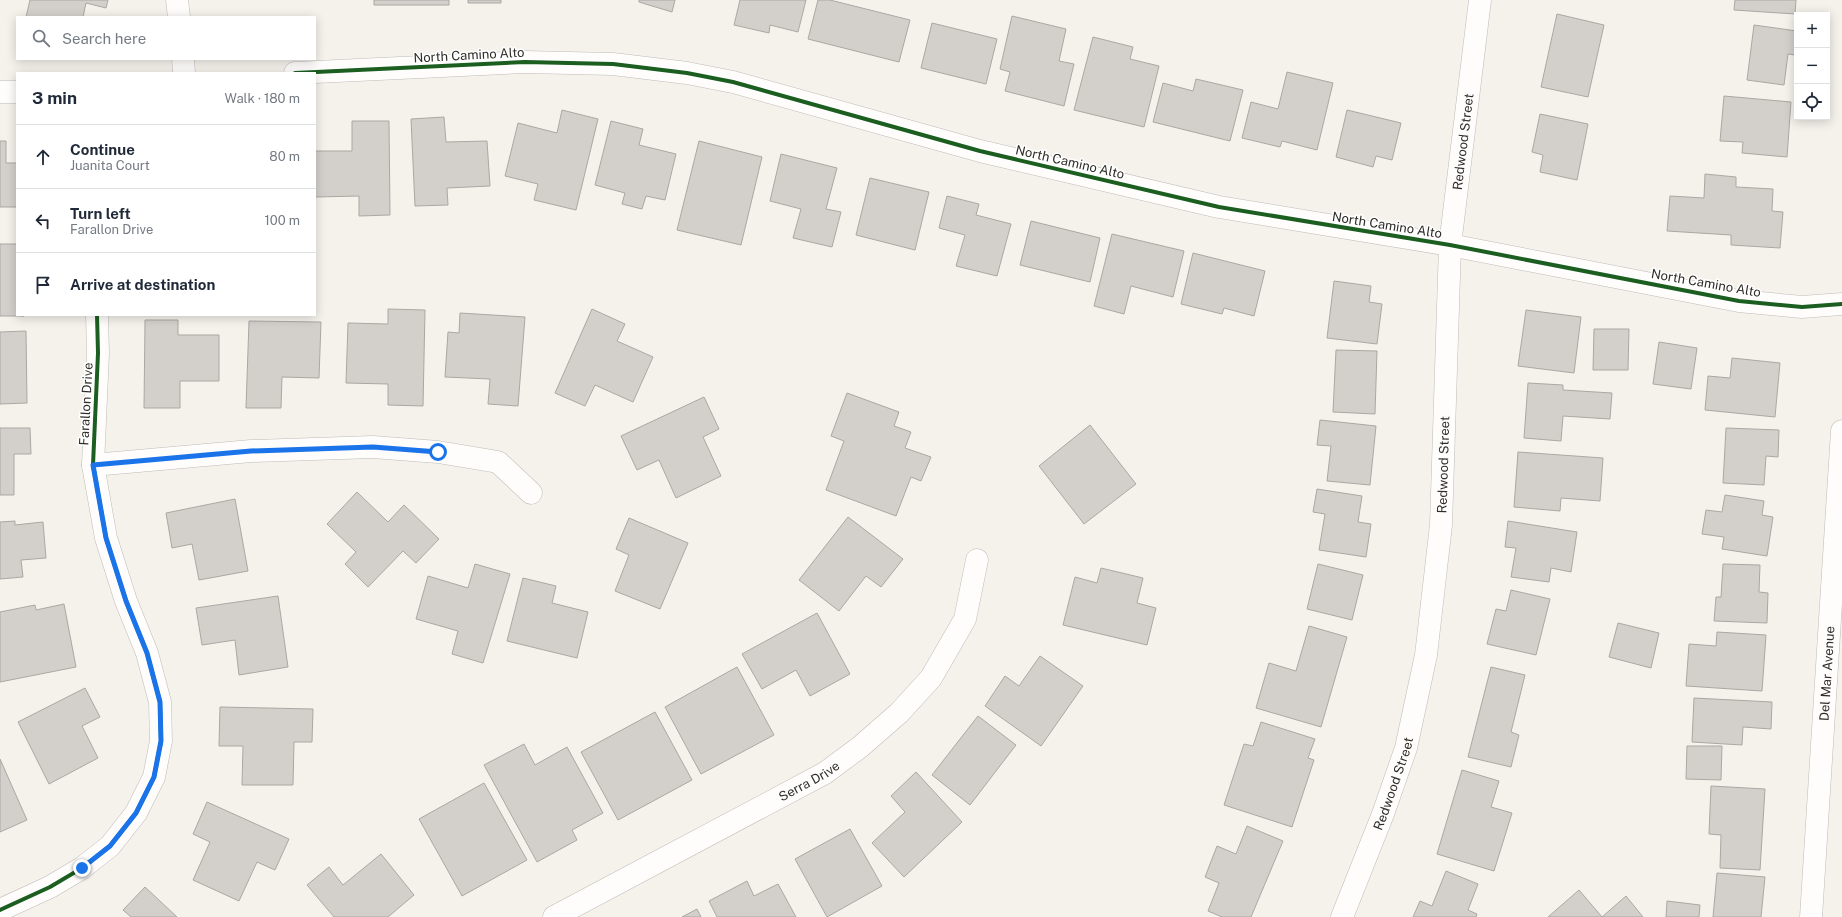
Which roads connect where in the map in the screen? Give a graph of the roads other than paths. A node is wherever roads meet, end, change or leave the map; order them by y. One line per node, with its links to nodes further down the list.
1 (177, 0): 3 (street)
2 (1480, 0): 9 (street, Redwood Street)
3 (179, 16)
4 (183, 60): 5 (street)
5 (184, 72)
6 (316, 72): 9 (street, North Camino Alto)
7 (0, 92): 8 (street)
8 (16, 92)
9 (1450, 245): 10 (street, North Camino Alto); 18 (street, Redwood Street)
10 (1842, 304)
11 (97, 316): 13 (street, Farallon Drive)
12 (1842, 431): 19 (street, Del Mar Avenue)
13 (93, 465): 14 (street); 16 (street, Farallon Drive)
14 (531, 493)
15 (977, 560): 17 (street, Serra Drive)
16 (0, 910)
17 (554, 917)
18 (1342, 917)
19 (1811, 917)

